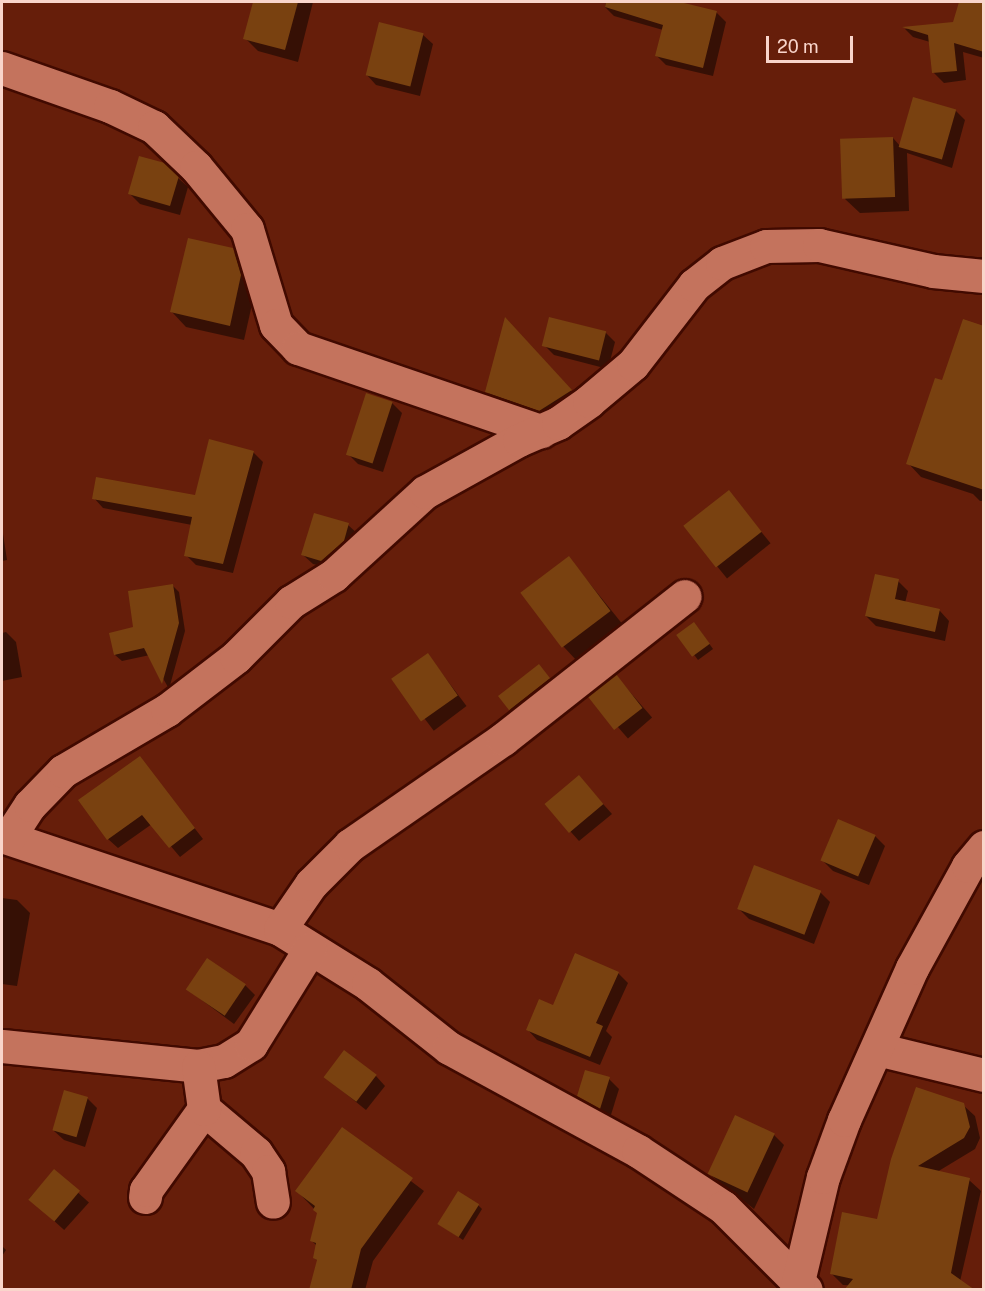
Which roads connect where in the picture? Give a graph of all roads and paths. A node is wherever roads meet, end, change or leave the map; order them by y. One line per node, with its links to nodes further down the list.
1 (2, 68): 3 (street)
2 (983, 275): 3 (street)
3 (541, 431): 5 (street)
4 (685, 596): 7 (street)
5 (5, 837): 7 (street)
6 (984, 847): 10 (street)
7 (280, 929): 8 (street)
8 (310, 949): 11 (street); 16 (street)
9 (2, 1046): 11 (street)
10 (877, 1049): 12 (street); 16 (street)
11 (198, 1066): 13 (street)
12 (984, 1076)
13 (204, 1109): 14 (street); 15 (street)
14 (145, 1197)
15 (273, 1202)
16 (800, 1287)

